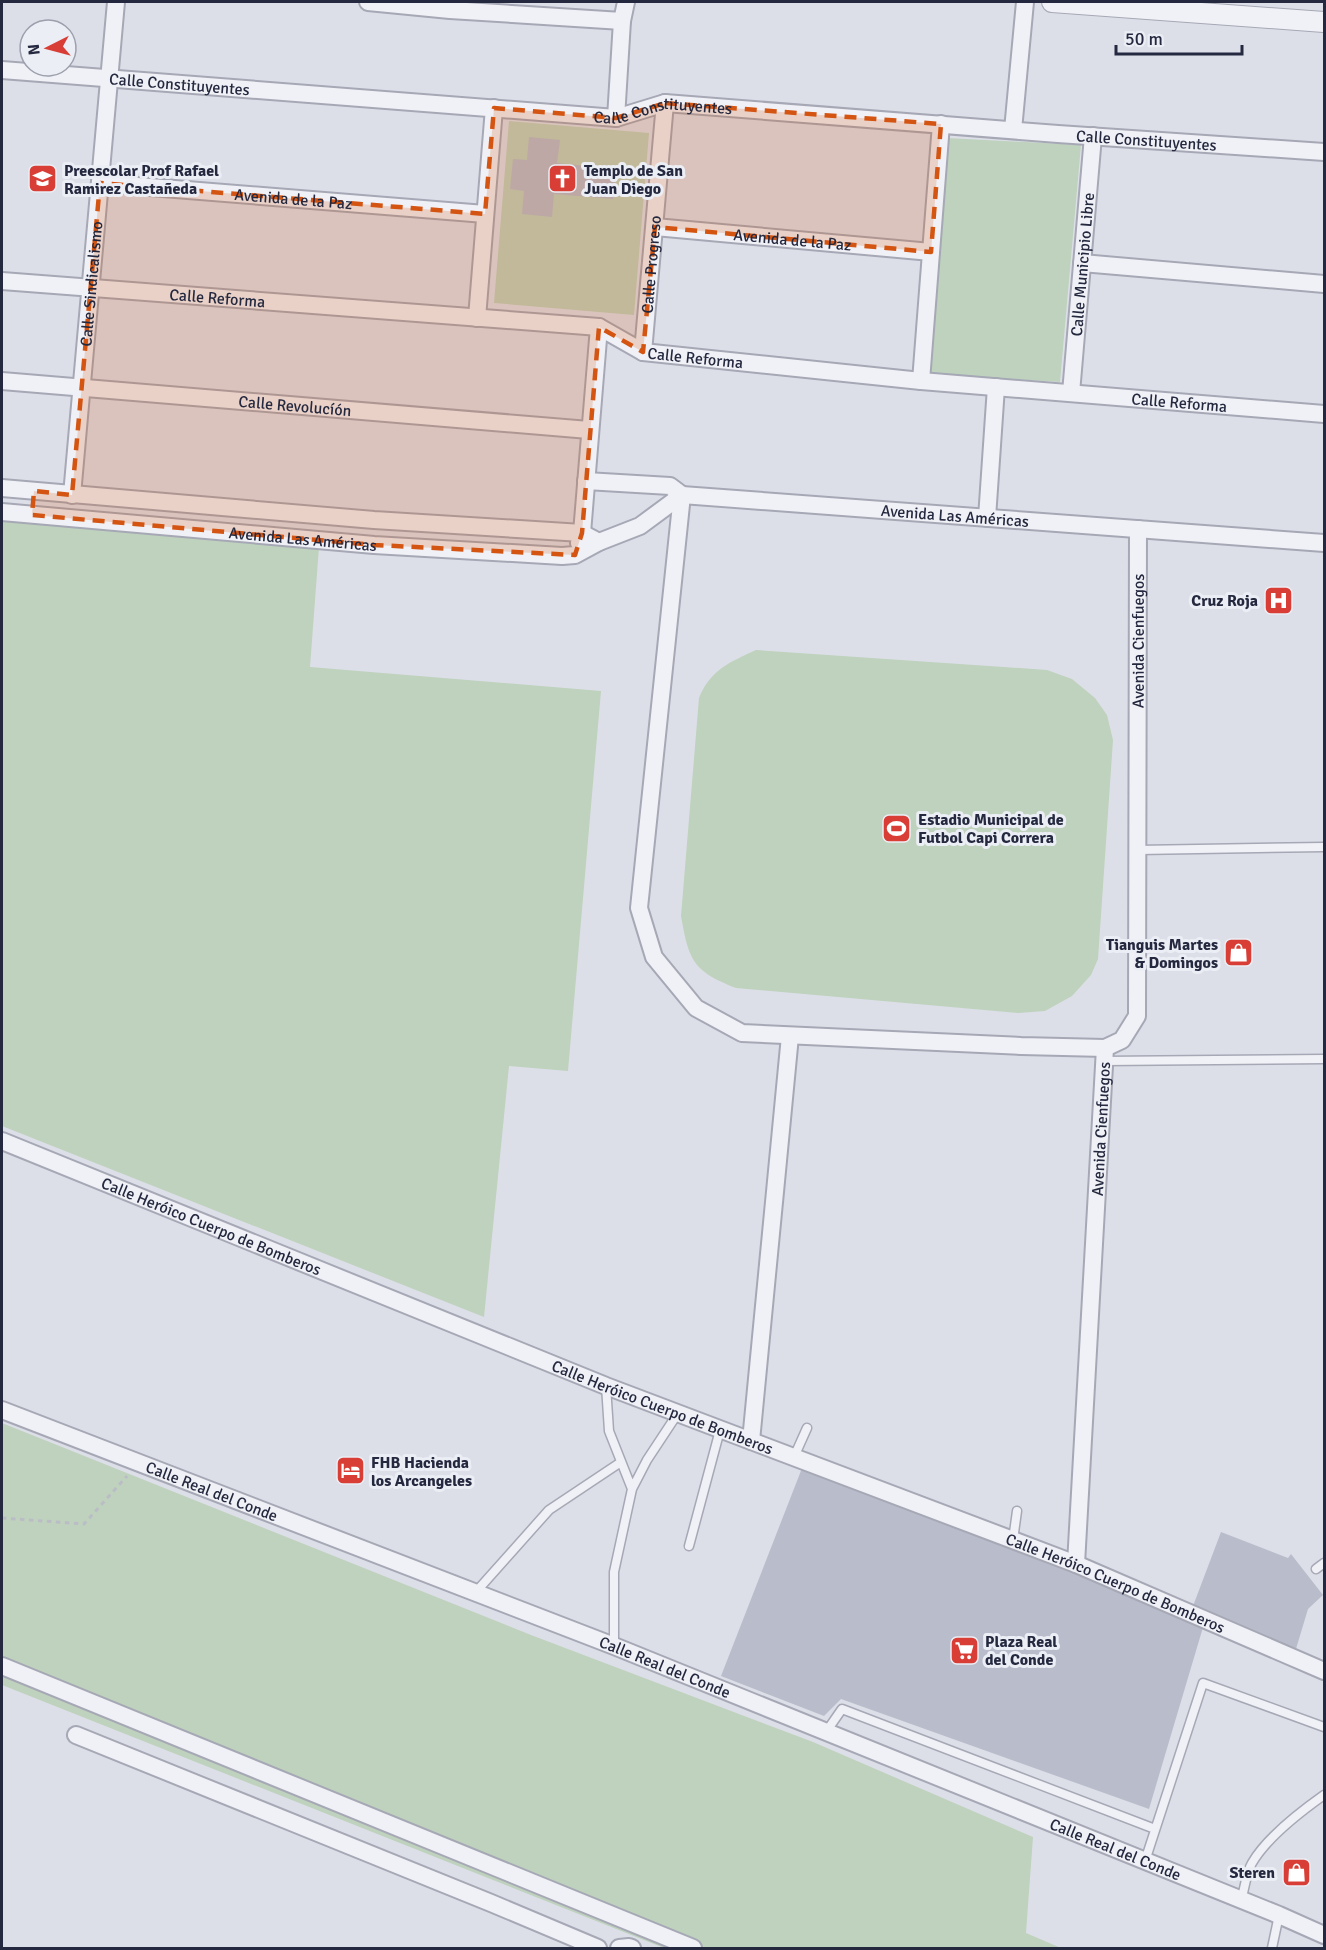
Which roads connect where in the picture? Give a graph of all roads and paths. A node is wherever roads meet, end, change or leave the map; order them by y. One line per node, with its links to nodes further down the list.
1 (116, 2): 10 (street, Calle Sindicalismo)
2 (368, 2): 6 (street)
3 (626, 2): 7 (street)
4 (1025, 2): 15 (street)
5 (1052, 2): 8 (street)
6 (451, 6): 7 (street)
7 (622, 21): 13 (street)
8 (1324, 22)
9 (2, 70): 10 (street, Calle Constituyentes)
10 (110, 79): 12 (street, Calle Constituyentes); 18 (street, Calle Sindicalismo)
11 (665, 103): 13 (street, Calle Constituyentes); 14 (street, Calle Constituyentes); 20 (street, Calle Progreso)
12 (494, 108): 13 (street, Calle Constituyentes); 19 (street)
13 (616, 118)
14 (941, 124): 15 (street, Calle Constituyentes); 21 (street)
15 (1013, 130): 16 (street, Calle Constituyentes)
16 (1093, 136): 17 (street, Calle Constituyentes); 22 (street, Calle Municipio Libre)
17 (1324, 152)
18 (100, 183): 19 (street, Avenida de la Paz); 25 (street, Calle Sindicalismo)
19 (485, 214): 26 (street)
20 (655, 227): 21 (street, Avenida de la Paz); 28 (street, Calle Progreso)
21 (931, 252): 30 (street)
22 (1082, 263): 24 (street); 33 (street, Calle Municipio Libre)
23 (2, 281): 25 (street, Calle Reforma)
24 (1324, 284)
25 (91, 289): 26 (street, Calle Reforma); 32 (street, Calle Sindicalismo)
26 (477, 318): 27 (street, Calle Reforma)
27 (598, 327): 28 (street, Calle Reforma); 35 (street)
28 (643, 352): 30 (street, Calle Reforma)
29 (2, 381): 32 (street, Calle Revolucíón)
30 (921, 381): 31 (street, Calle Reforma)
31 (996, 387): 33 (street, Calle Reforma); 43 (street)
32 (82, 388): 35 (street, Calle Revolucíón); 39 (street, Calle Sindicalismo)
33 (1071, 393): 34 (street, Calle Reforma)
34 (1324, 414)
35 (589, 429): 36 (street)
36 (585, 481): 40 (street); 46 (street)
37 (2, 488): 38 (street, Avenida Las Américas)
38 (34, 491): 39 (street, Avenida Las Américas); 42 (street)
39 (72, 495): 44 (street, Avenida Las Américas)
40 (682, 495): 43 (street, Avenida Las Américas); 47 (street, Avenida Las Américas); 53 (street)
41 (2, 512): 42 (street, Avenida Las Américas)
42 (32, 515): 49 (street, Avenida Las Américas)
43 (987, 518): 45 (street, Avenida Las Américas)
44 (374, 520): 46 (street, Avenida Las Américas); 49 (street)
45 (1138, 529): 48 (street, Avenida Las Américas); 52 (street, Avenida Cienfuegos)
46 (582, 533): 47 (street, Avenida Las Américas); 50 (street)
47 (599, 542): 50 (street, Avenida Las Américas)
48 (1324, 543)
49 (374, 545): 50 (street, Avenida Las Américas)
50 (575, 555)
51 (1324, 847): 52 (lane)
52 (1138, 850): 54 (street, Avenida Cienfuegos)
53 (790, 1036): 54 (street); 62 (street)
54 (1105, 1054): 55 (lane); 72 (street, Avenida Cienfuegos)
55 (1324, 1059)
56 (2, 1141): 57 (street, Calle Heróico Cuerpo de Bomberos)
57 (606, 1386): 59 (street, Calle Heróico Cuerpo de Bomberos); 64 (lane)
58 (2, 1410): 65 (street, Calle Real del Conde)
59 (678, 1413): 61 (street, Calle Heróico Cuerpo de Bomberos); 66 (lane)
60 (807, 1428): 63 (lane)
61 (720, 1430): 62 (street, Calle Heróico Cuerpo de Bomberos); 70 (lane)
62 (751, 1441): 63 (street, Calle Heróico Cuerpo de Bomberos)
63 (794, 1457): 69 (street, Calle Heróico Cuerpo de Bomberos)
64 (621, 1462): 66 (lane); 74 (lane)
65 (139, 1463): 68 (path); 74 (street, Calle Real del Conde)
66 (632, 1489): 75 (lane)
67 (1017, 1511): 69 (lane)
68 (2, 1518)
69 (1013, 1540): 72 (street, Calle Heróico Cuerpo de Bomberos)
70 (689, 1546)
71 (1324, 1563): 73 (lane)
72 (1076, 1564): 77 (street, Calle Heróico Cuerpo de Bomberos)
73 (1316, 1569)
74 (475, 1593): 75 (street, Calle Real del Conde)
75 (614, 1646): 79 (street, Calle Real del Conde)
76 (2, 1666): 90 (street)
77 (1324, 1671)
78 (1324, 1727): 82 (lane)
79 (826, 1733): 82 (lane); 83 (street, Calle Real del Conde)
80 (76, 1735): 87 (street)
81 (1324, 1795): 84 (lane)
82 (1155, 1829): 83 (lane)
83 (1145, 1861): 84 (street, Calle Real del Conde)
84 (1241, 1900): 85 (street, Calle Real del Conde)
85 (1279, 1915): 86 (street, Calle Real del Conde); 91 (lane)
86 (1324, 1935)
87 (598, 1948)
88 (619, 1948): 89 (street)
89 (632, 1948)
90 (693, 1948)
91 (1272, 1948)

